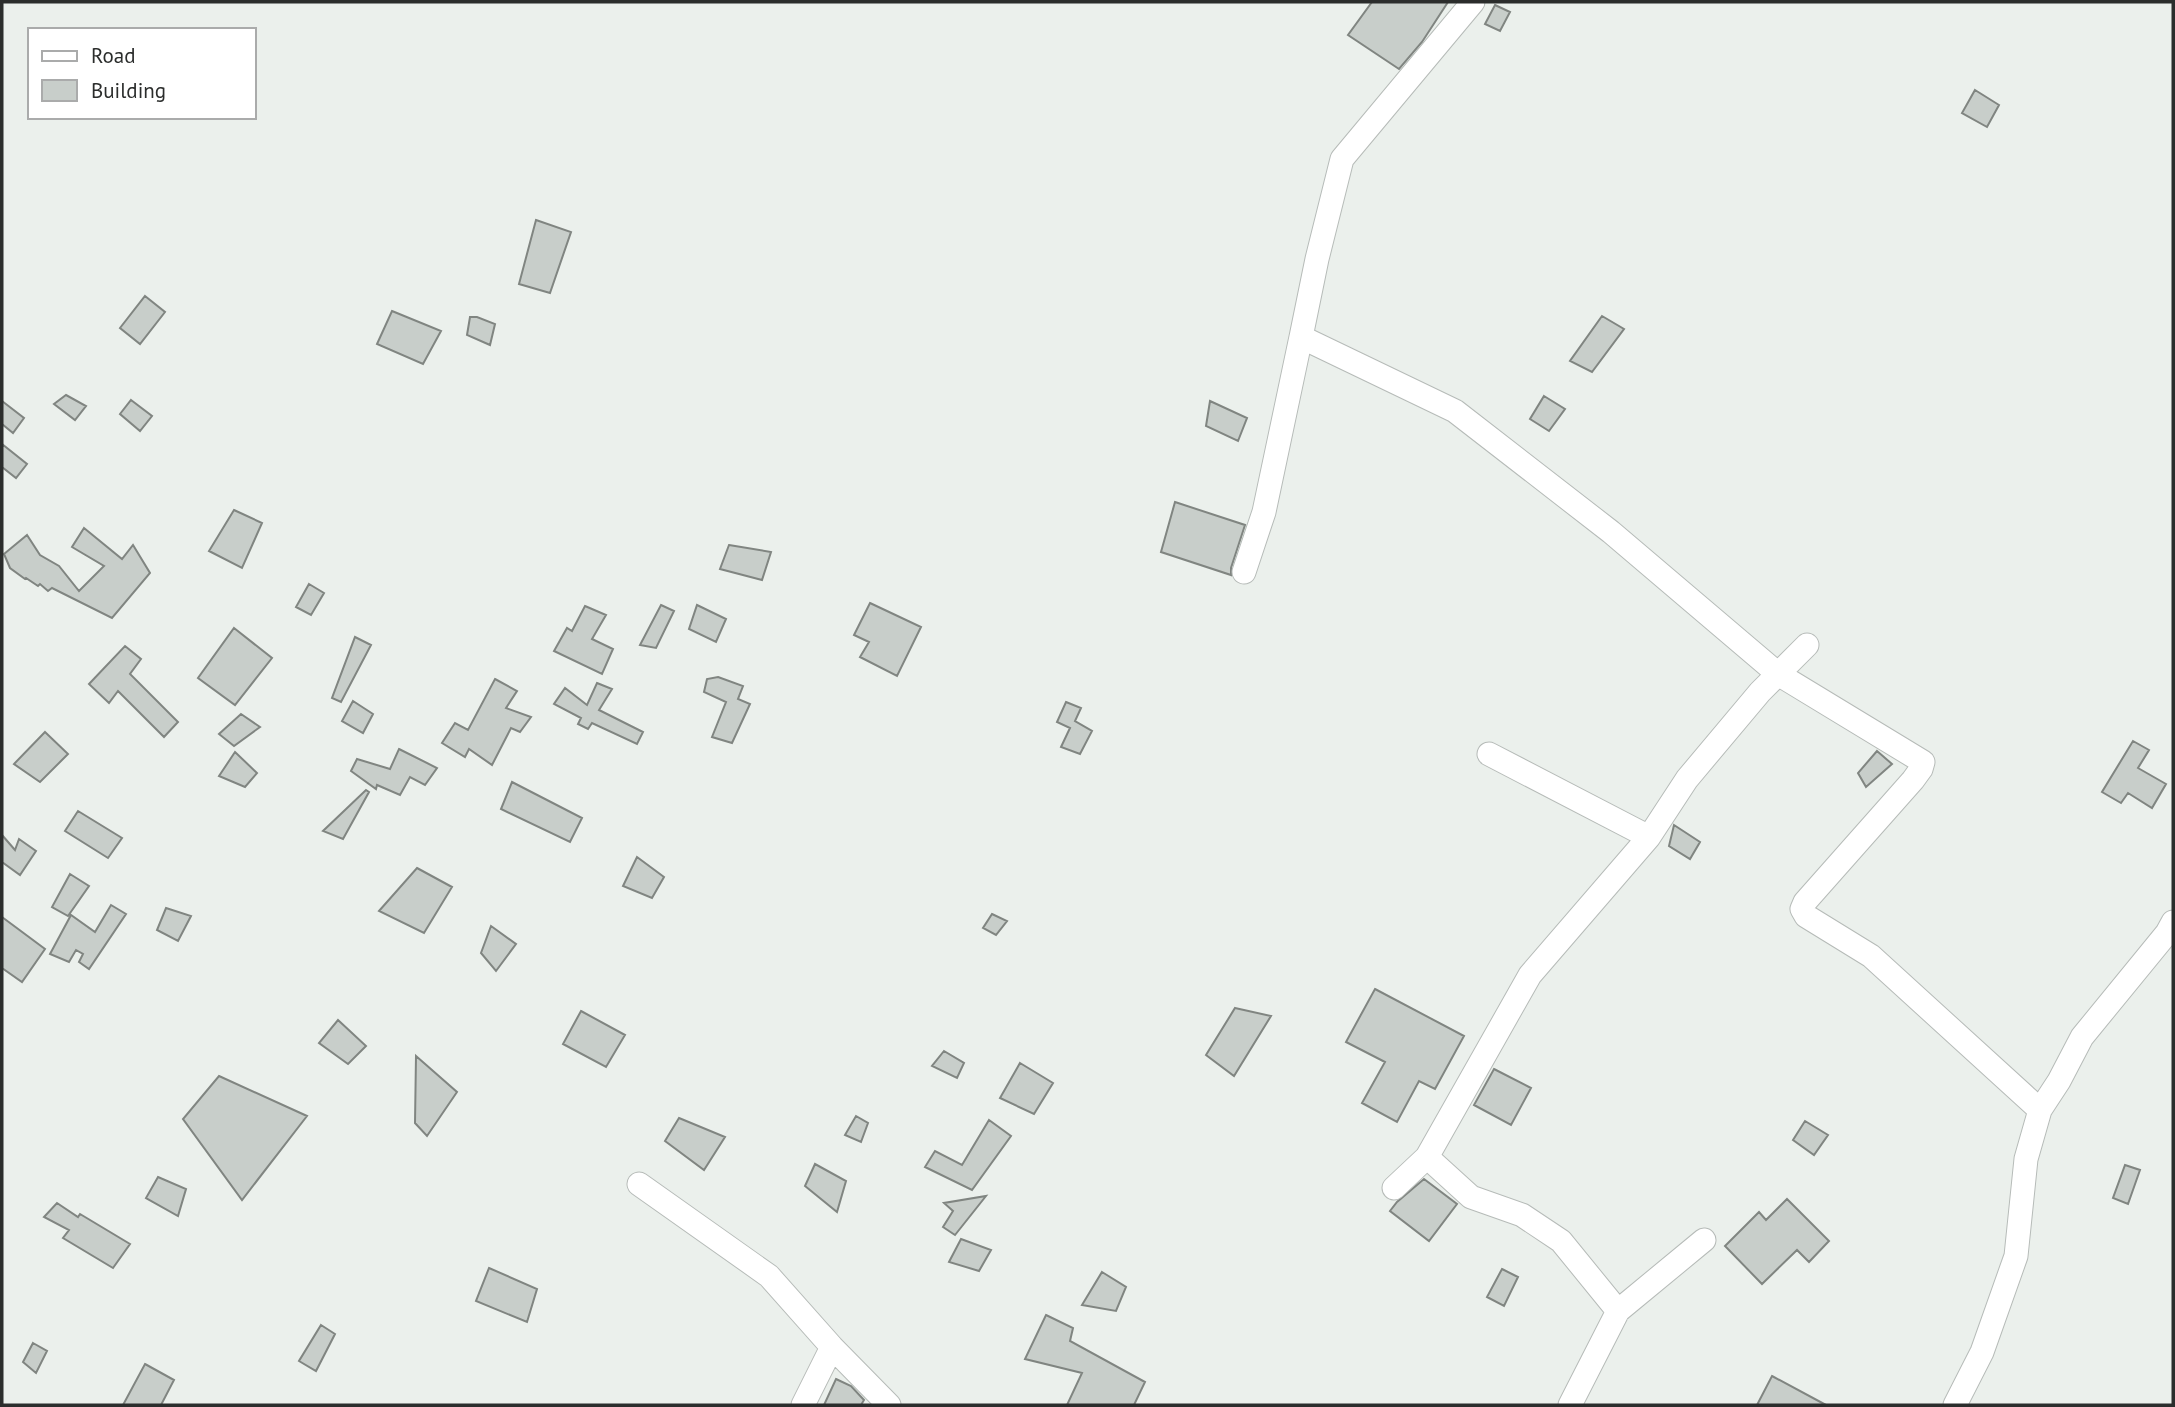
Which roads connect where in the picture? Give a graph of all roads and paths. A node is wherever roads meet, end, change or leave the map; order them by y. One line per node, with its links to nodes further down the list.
1 (1473, 2): 2 (street)
2 (1301, 337): 3 (street); 5 (street)
3 (1244, 572)
4 (1807, 645): 5 (street)
5 (1778, 674): 7 (street); 9 (street)
6 (1489, 754): 7 (street)
7 (1649, 836): 10 (street)
8 (2173, 922): 9 (street)
9 (2040, 1110): 19 (street)
10 (1427, 1157): 12 (street); 14 (street)
11 (639, 1184): 15 (street)
12 (1394, 1188)
13 (1704, 1240): 14 (street)
14 (1618, 1311): 18 (street)
15 (832, 1347): 16 (street); 17 (street)
16 (803, 1405)
17 (889, 1405)
18 (1570, 1405)
19 (1955, 1405)

